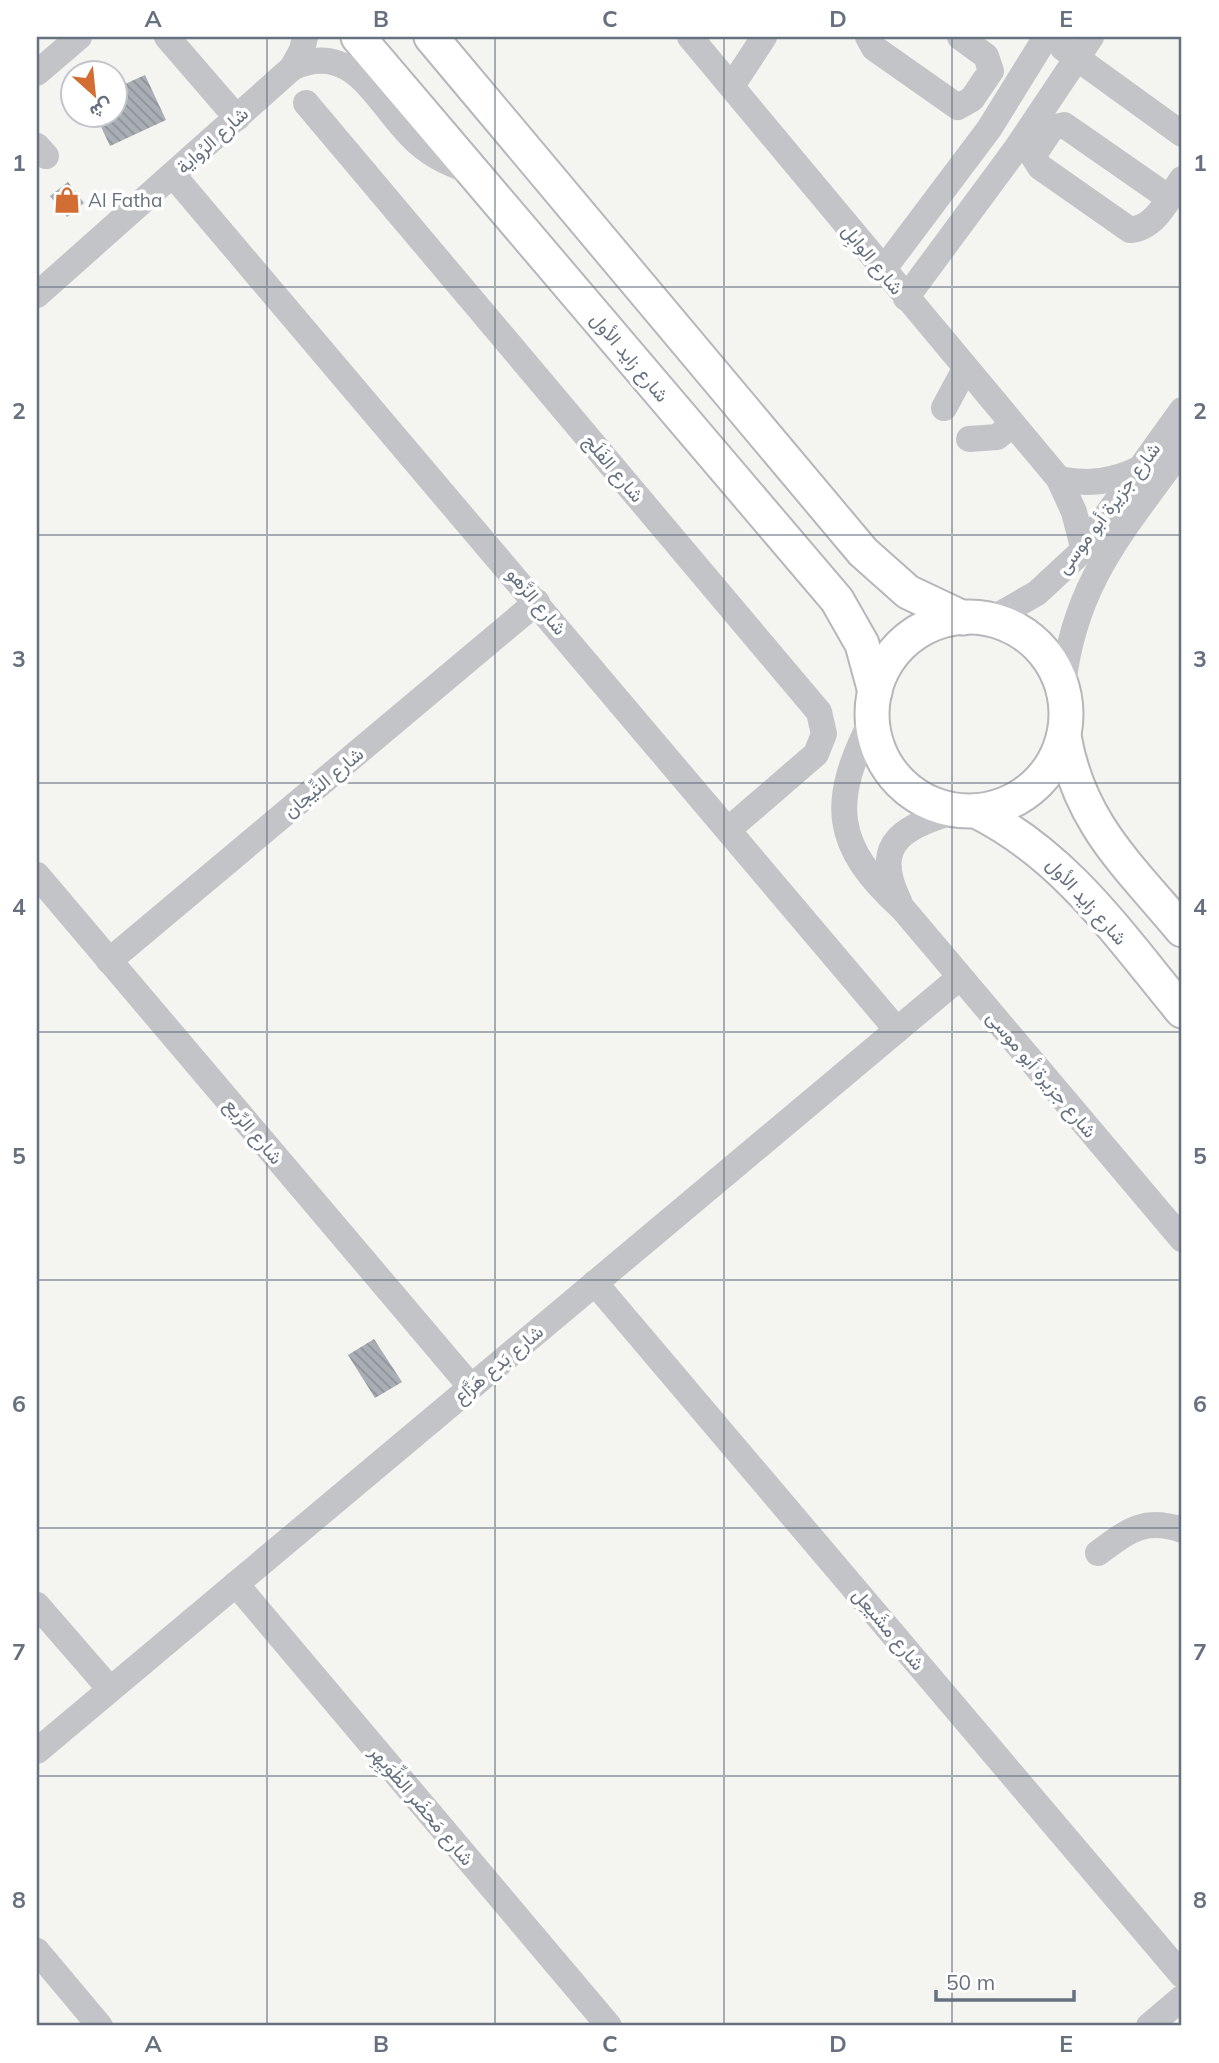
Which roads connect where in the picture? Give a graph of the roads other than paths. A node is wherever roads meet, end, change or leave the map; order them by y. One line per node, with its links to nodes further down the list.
1 (79, 37): 14 (street)
2 (167, 37): 18 (street)
3 (305, 37): 13 (street, شارع الرُواية)
4 (358, 37): 21 (main road, شارع زايد الأول)
5 (431, 37): 16 (main road)
6 (447, 37): 16 (street)
7 (690, 37): 15 (street, شارع الوابِل)
8 (764, 37): 15 (street)
9 (868, 37): 10 (street)
10 (960, 37)
11 (1047, 37): 12 (street); 20 (street)
12 (1083, 47): 19 (street); 24 (street)
13 (292, 68): 18 (street, شارع الرُواية); 21 (street)
14 (37, 74)
15 (733, 86): 25 (street, شارع الوابِل)
16 (472, 88): 38 (main road)
17 (306, 103): 43 (street, شارع الفَلَج)
18 (237, 118): 22 (street, شارع الرُواية)
19 (1182, 134)
20 (960, 168): 24 (street); 25 (street)
21 (473, 172): 40 (main road, شارع زايد الأول)
22 (173, 175): 26 (street, شارع الرُواية); 37 (street, شارع الزَّهو)
23 (1175, 188): 23 (street)
24 (987, 189): 27 (street)
25 (883, 270): 27 (street, شارع الوابِل)
26 (37, 295)
27 (906, 298): 28 (street, شارع الوابِل)
28 (965, 369): 29 (street); 31 (street, شارع الوابِل)
29 (944, 408)
30 (1182, 410): 34 (street, شارع جزيرة أبو موسى)
31 (1012, 425): 32 (street); 35 (street, شارع الوابِل)
32 (969, 439)
33 (1182, 449): 39 (street, شارع جزيرة أبو موسى)
34 (1141, 468): 35 (street); 36 (street, شارع جزيرة أبو موسى)
35 (1059, 479): 36 (street, شارع الوابِل)
36 (1083, 547): 38 (street, شارع جزيرة أبو موسى)
37 (537, 602): 43 (street, شارع الزَّهو); 47 (street, شارع التِّيجان)
38 (976, 619): 39 (main road); 40 (main road)
39 (1063, 686): 41 (main road)
40 (873, 706): 42 (main road); 45 (street, شارع جزيرة أبو موسى)
41 (1064, 736): 42 (main road); 46 (main road)
42 (968, 811): 45 (street, شارع جزيرة أبو موسى); 49 (main road, شارع زايد الأول)
43 (729, 829): 50 (street, شارع الزَّهو)
44 (37, 876): 47 (street, شارع الرِّيع)
45 (903, 909): 48 (street, شارع جزيرة أبو موسى)
46 (1182, 930)
47 (109, 961): 53 (street, شارع الرِّيع)
48 (959, 978): 50 (street, شارع بَدع هَزَّاع); 51 (street, شارع جزيرة أبو موسى)
49 (1182, 1011)
50 (897, 1030): 52 (street, شارع بَدع هَزَّاع)
51 (1182, 1239)
52 (595, 1283): 53 (street, شارع بَدع هَزَّاع); 61 (street, شارع مشَيعِل)
53 (471, 1387): 56 (street, شارع بَدع هَزَّاع)
54 (1182, 1535): 55 (street)
55 (1098, 1553)
56 (236, 1584): 58 (street, شارع بَدع هَزَّاع); 64 (street, شارع مَحضَر الظِّوَيِهِر)
57 (37, 1605): 58 (street)
58 (110, 1689): 59 (street, شارع بَدع هَزَّاع)
59 (37, 1751)
60 (37, 1951): 63 (street)
61 (1182, 1975)
62 (1182, 1998): 65 (street)
63 (100, 2026)
64 (609, 2026)
65 (1149, 2026)

